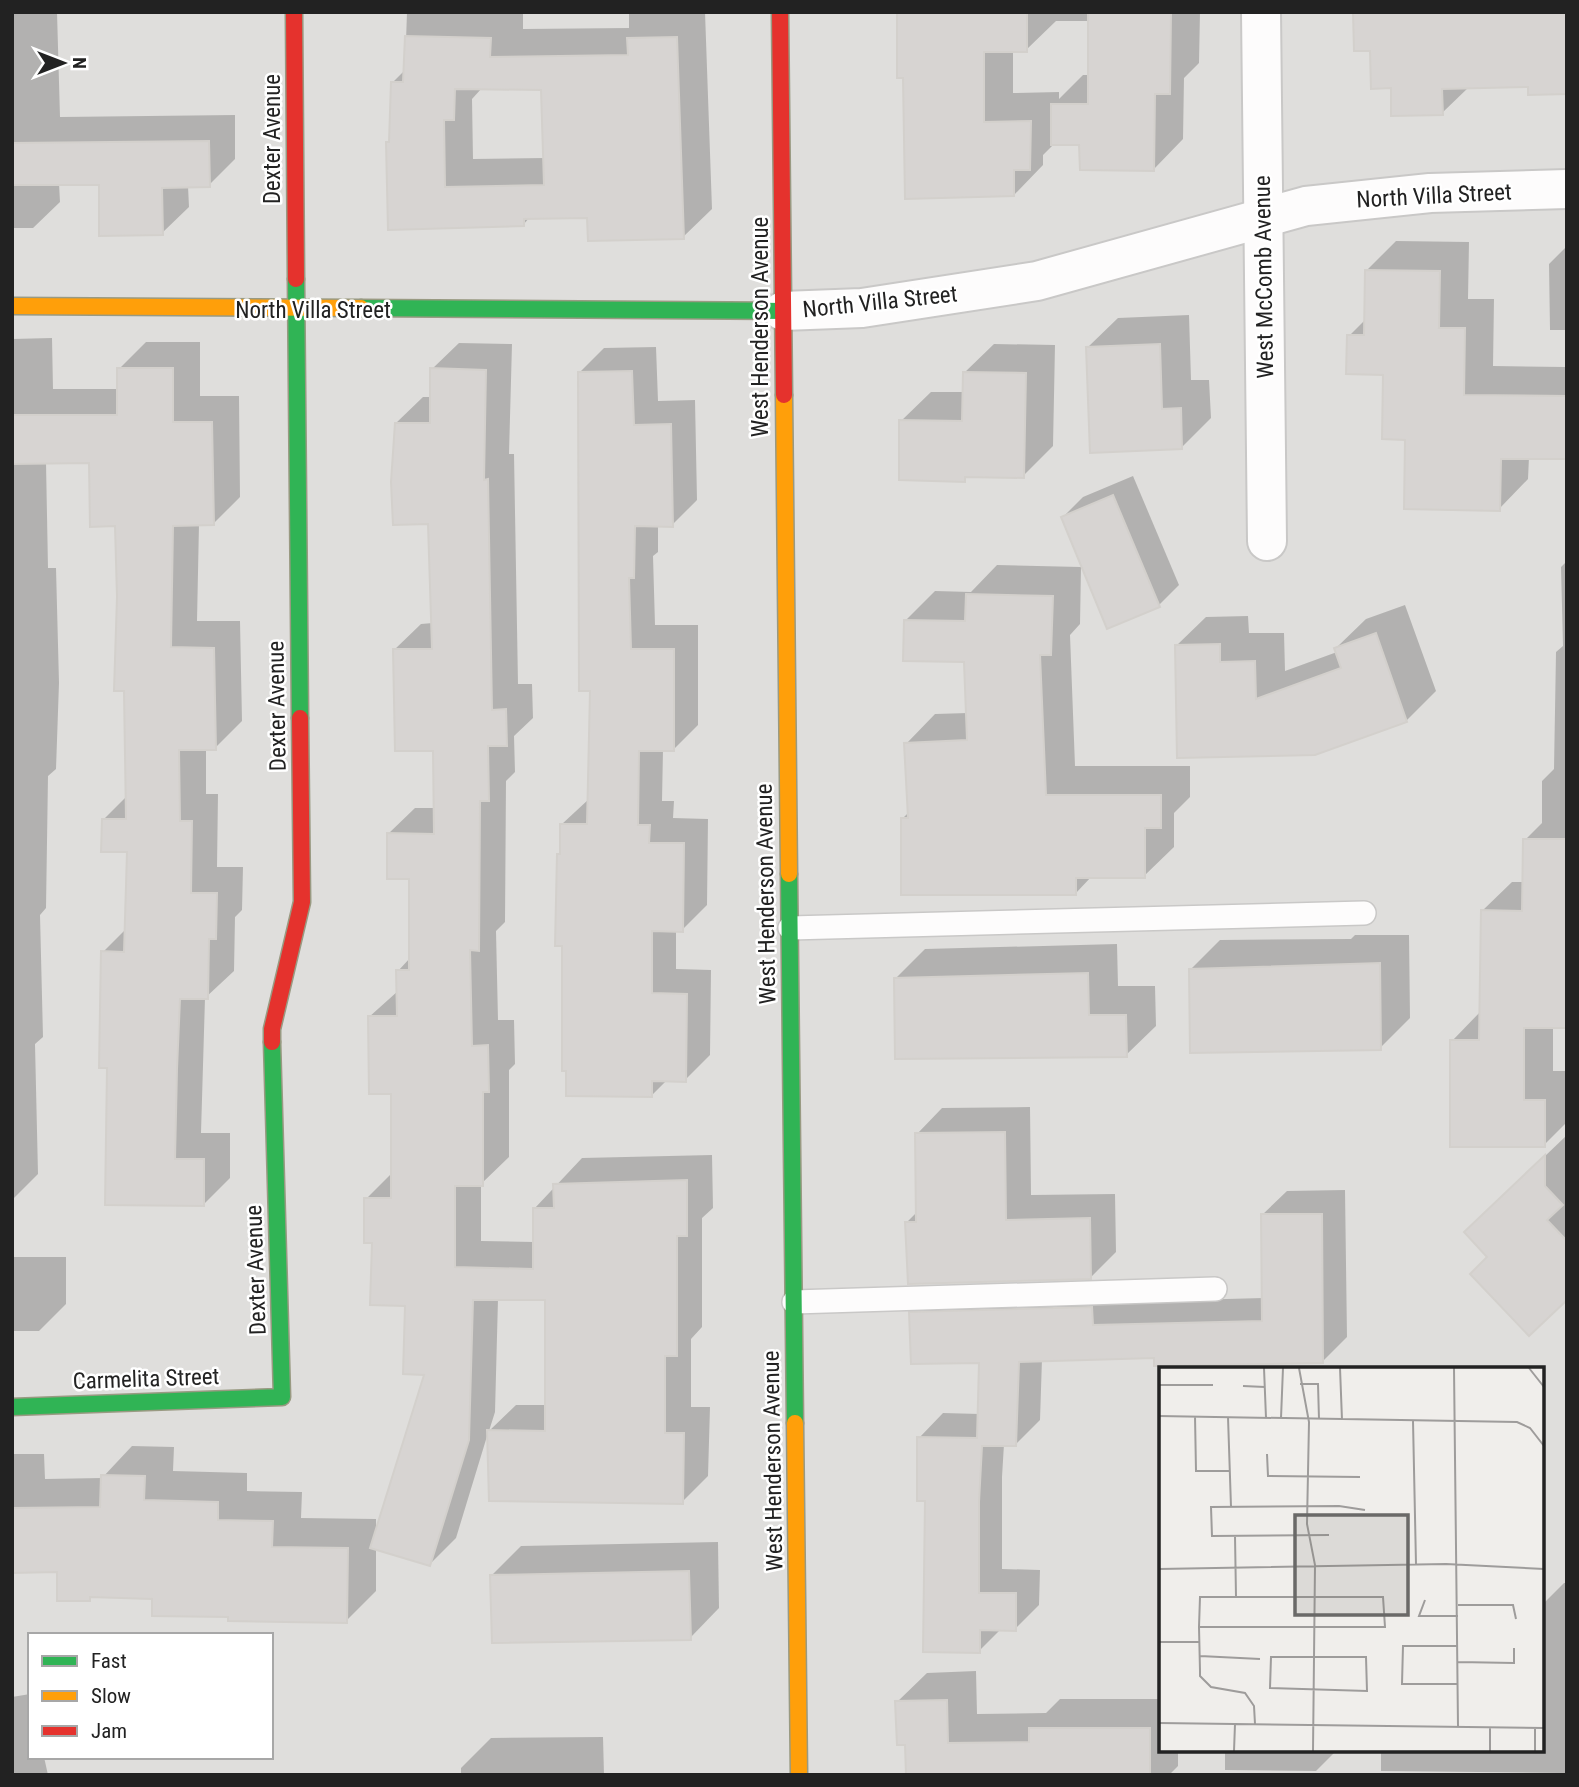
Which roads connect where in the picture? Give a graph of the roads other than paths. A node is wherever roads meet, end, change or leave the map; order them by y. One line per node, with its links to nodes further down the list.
1 (294, 12): 7 (street, Dexter Avenue)
2 (780, 12): 8 (street, West Henderson Avenue)
3 (1261, 12): 5 (street, West McComb Avenue)
4 (1567, 190): 5 (street, North Villa Street)
5 (1263, 216): 8 (street, North Villa Street); 9 (street, West McComb Avenue)
6 (12, 306): 7 (street, North Villa Street)
7 (296, 310): 8 (street, North Villa Street); 14 (street, Dexter Avenue)
8 (783, 311): 11 (street, West Henderson Avenue)
9 (1267, 541)
10 (1364, 913): 11 (lane)
11 (790, 928): 13 (street, West Henderson Avenue)
12 (1215, 1289): 13 (lane)
13 (794, 1302): 16 (street, West Henderson Avenue)
14 (282, 1396): 15 (street, Carmelita Street)
15 (12, 1407)
16 (799, 1775)

